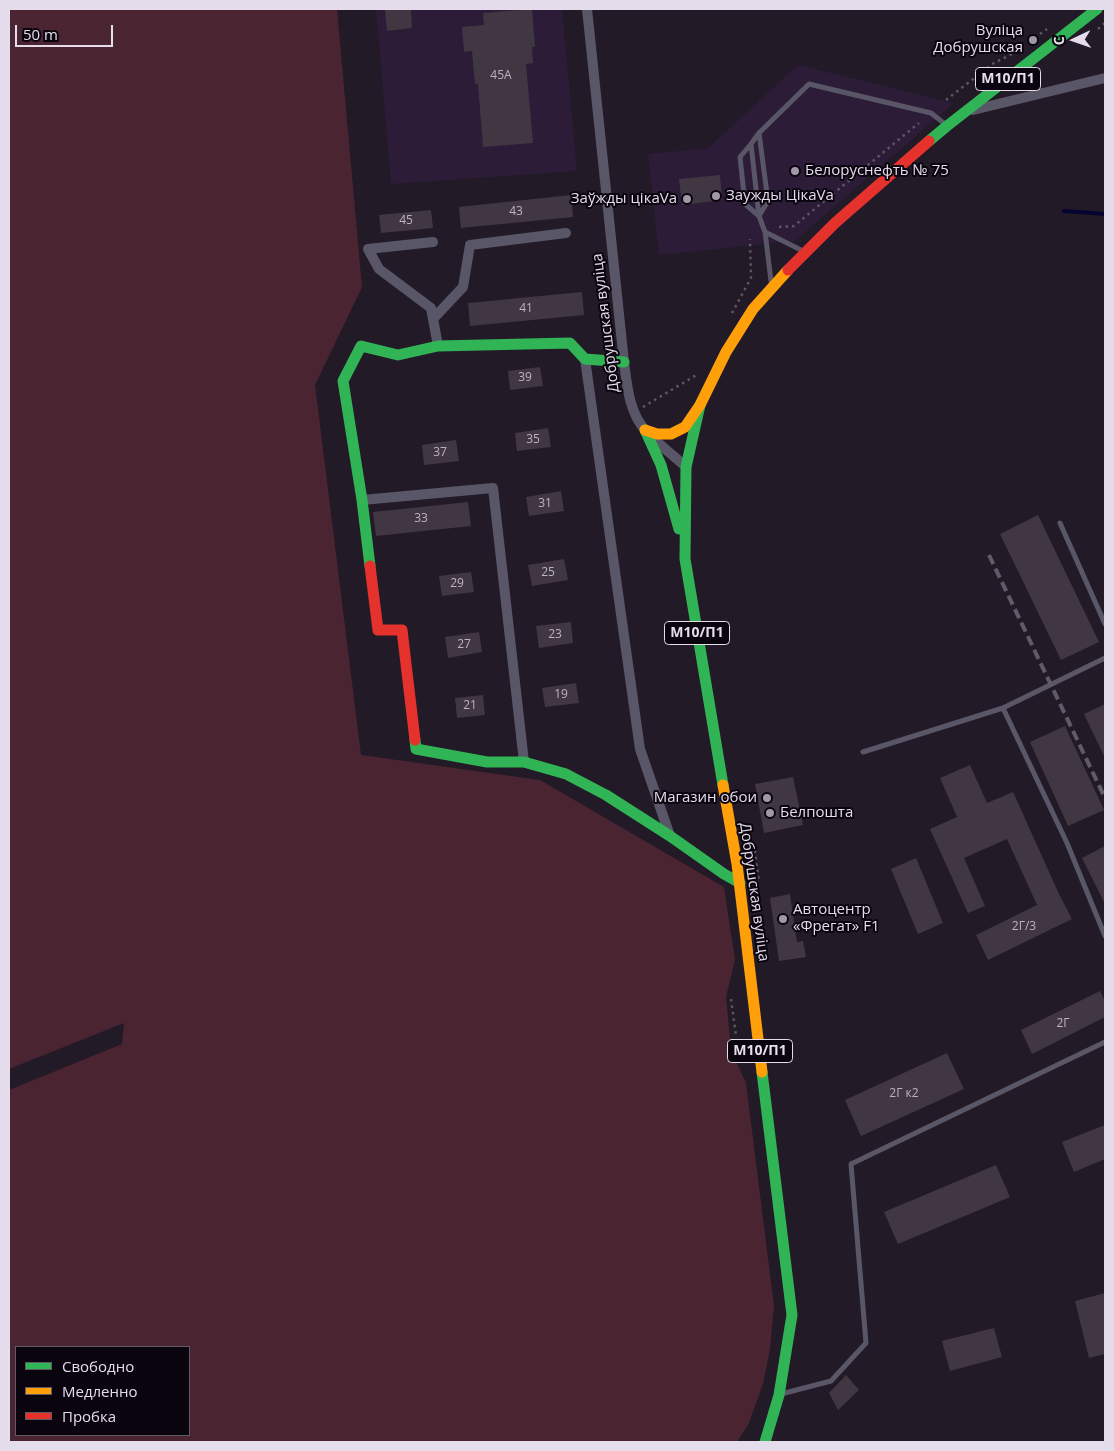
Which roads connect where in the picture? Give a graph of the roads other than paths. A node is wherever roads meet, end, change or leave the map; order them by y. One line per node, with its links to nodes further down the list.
1 (587, 9): 17 (street, Добрушская вуліца)
2 (1097, 9): 4 (main road, М10/П1)
3 (1105, 78): 4 (street)
4 (965, 112): 5 (main road, М10/П1)
5 (947, 126): 6 (lane); 12 (main road, М10/П1)
6 (759, 133): 7 (lane); 8 (lane)
7 (751, 144): 8 (lane); 8 (lane)
8 (759, 216): 9 (lane)
9 (765, 232): 12 (lane); 13 (lane)
10 (566, 233): 14 (street)
11 (433, 242): 14 (street)
12 (805, 252): 13 (main road, М10/П1)
13 (772, 287): 18 (main road, М10/П1)
14 (433, 319): 15 (street)
15 (438, 346): 16 (main road); 21 (main road)
16 (585, 359): 17 (main road); 29 (street)
17 (624, 362): 19 (street, Добрушская вуліца)
18 (700, 405): 19 (main road); 20 (main road, М10/П1)
19 (645, 430): 20 (street, Добрушская вуліца); 23 (main road)
20 (686, 467): 23 (main road, Добрушская вуліца / М10/П1)
21 (362, 500): 28 (main road); 28 (street)
22 (1060, 523): 24 (lane)
23 (685, 559): 30 (main road, Добрушская вуліца / М10/П1)
24 (1105, 624)
25 (1105, 658): 26 (lane)
26 (1002, 708): 27 (lane); 31 (lane)
27 (863, 752)
28 (524, 762): 29 (main road)
29 (670, 836): 30 (main road)
30 (740, 882): 33 (main road, Добрушская вуліца / М10/П1)
31 (1105, 936)
32 (1105, 1042): 33 (lane)
33 (779, 1395): 34 (main road, Добрушская вуліца / М10/П1)
34 (765, 1442)

